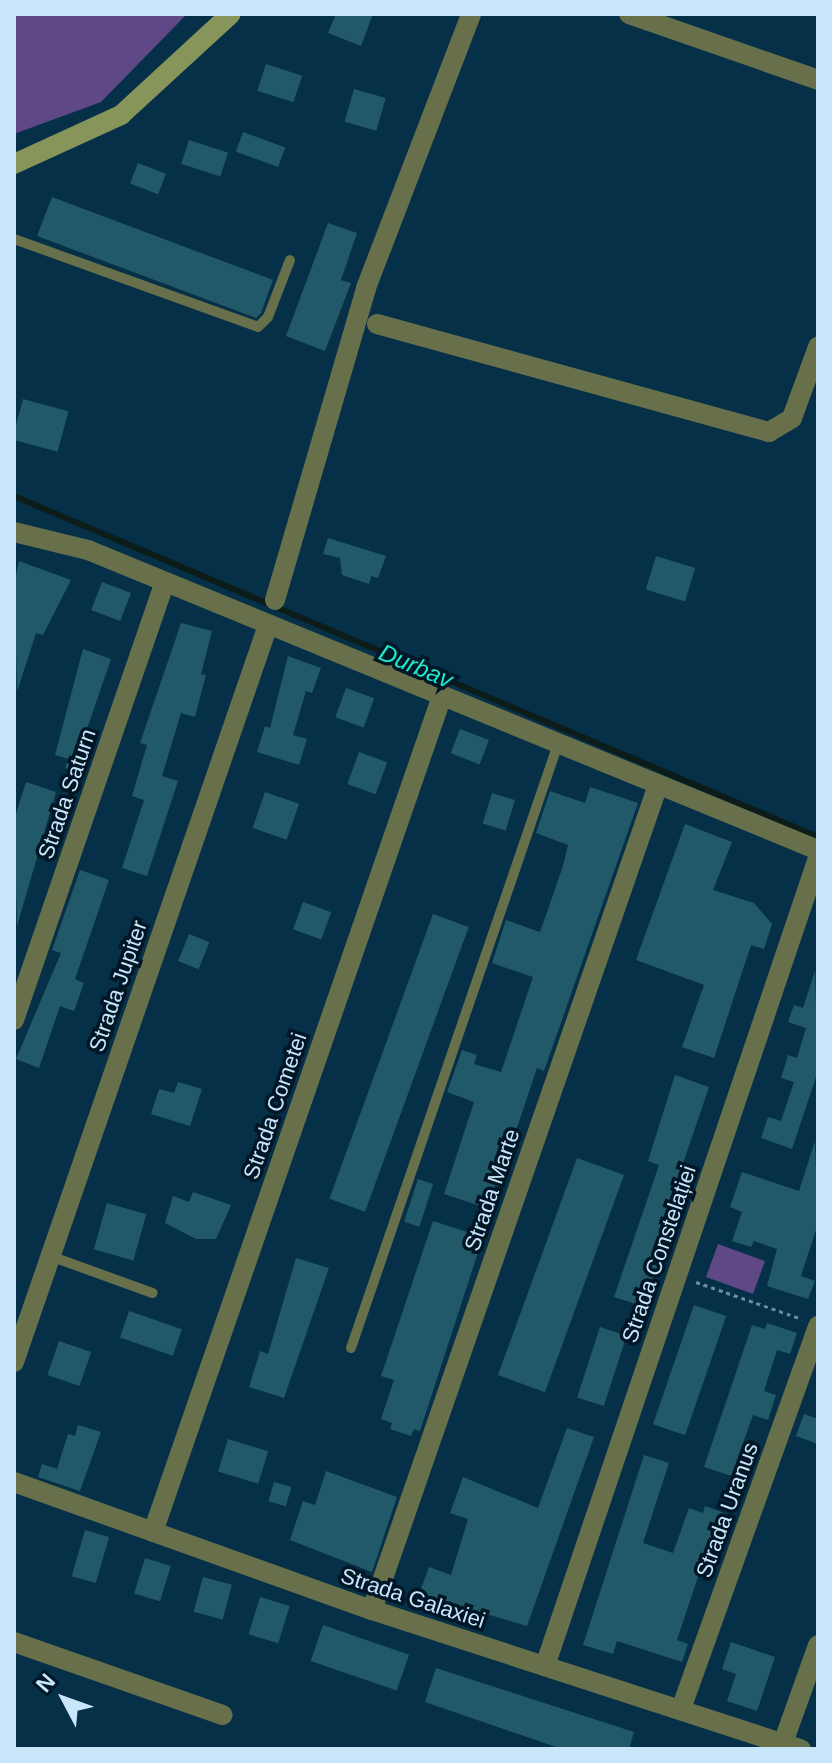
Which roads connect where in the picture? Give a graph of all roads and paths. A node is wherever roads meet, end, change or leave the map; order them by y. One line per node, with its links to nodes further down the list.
1 (231, 14): 5 (main road)
2 (471, 14): 12 (street)
3 (629, 14): 4 (street)
4 (818, 80)
5 (14, 164)
6 (14, 239): 7 (lane)
7 (290, 260)
8 (377, 324): 9 (street)
9 (818, 347)
10 (14, 532): 11 (street)
11 (165, 582): 13 (street); 19 (street, Strada Saturn)
12 (275, 600)
13 (268, 625): 14 (street); 20 (street, Strada Jupiter)
14 (442, 696): 15 (street); 27 (street, Strada Cometei)
15 (558, 744): 16 (street); 24 (lane)
16 (658, 785): 17 (street); 28 (street, Strada Marte)
17 (818, 850)
18 (818, 858): 21 (street, Strada Constelației)
19 (14, 1020)
20 (50, 1256): 22 (lane); 25 (street, Strada Jupiter)
21 (677, 1276): 23 (path); 31 (street, Strada Constelației)
22 (153, 1293)
23 (811, 1323): 32 (street, Strada Uranus)
24 (351, 1348)
25 (14, 1362)
26 (14, 1482): 27 (street, Strada Galaxiei)
27 (153, 1532): 28 (street, Strada Galaxiei)
28 (372, 1610): 31 (street, Strada Galaxiei)
29 (14, 1642): 33 (street)
30 (818, 1645): 34 (street)
31 (545, 1666): 32 (street, Strada Galaxiei)
32 (681, 1709): 34 (street, Strada Galaxiei)
33 (223, 1715)
34 (792, 1746)

